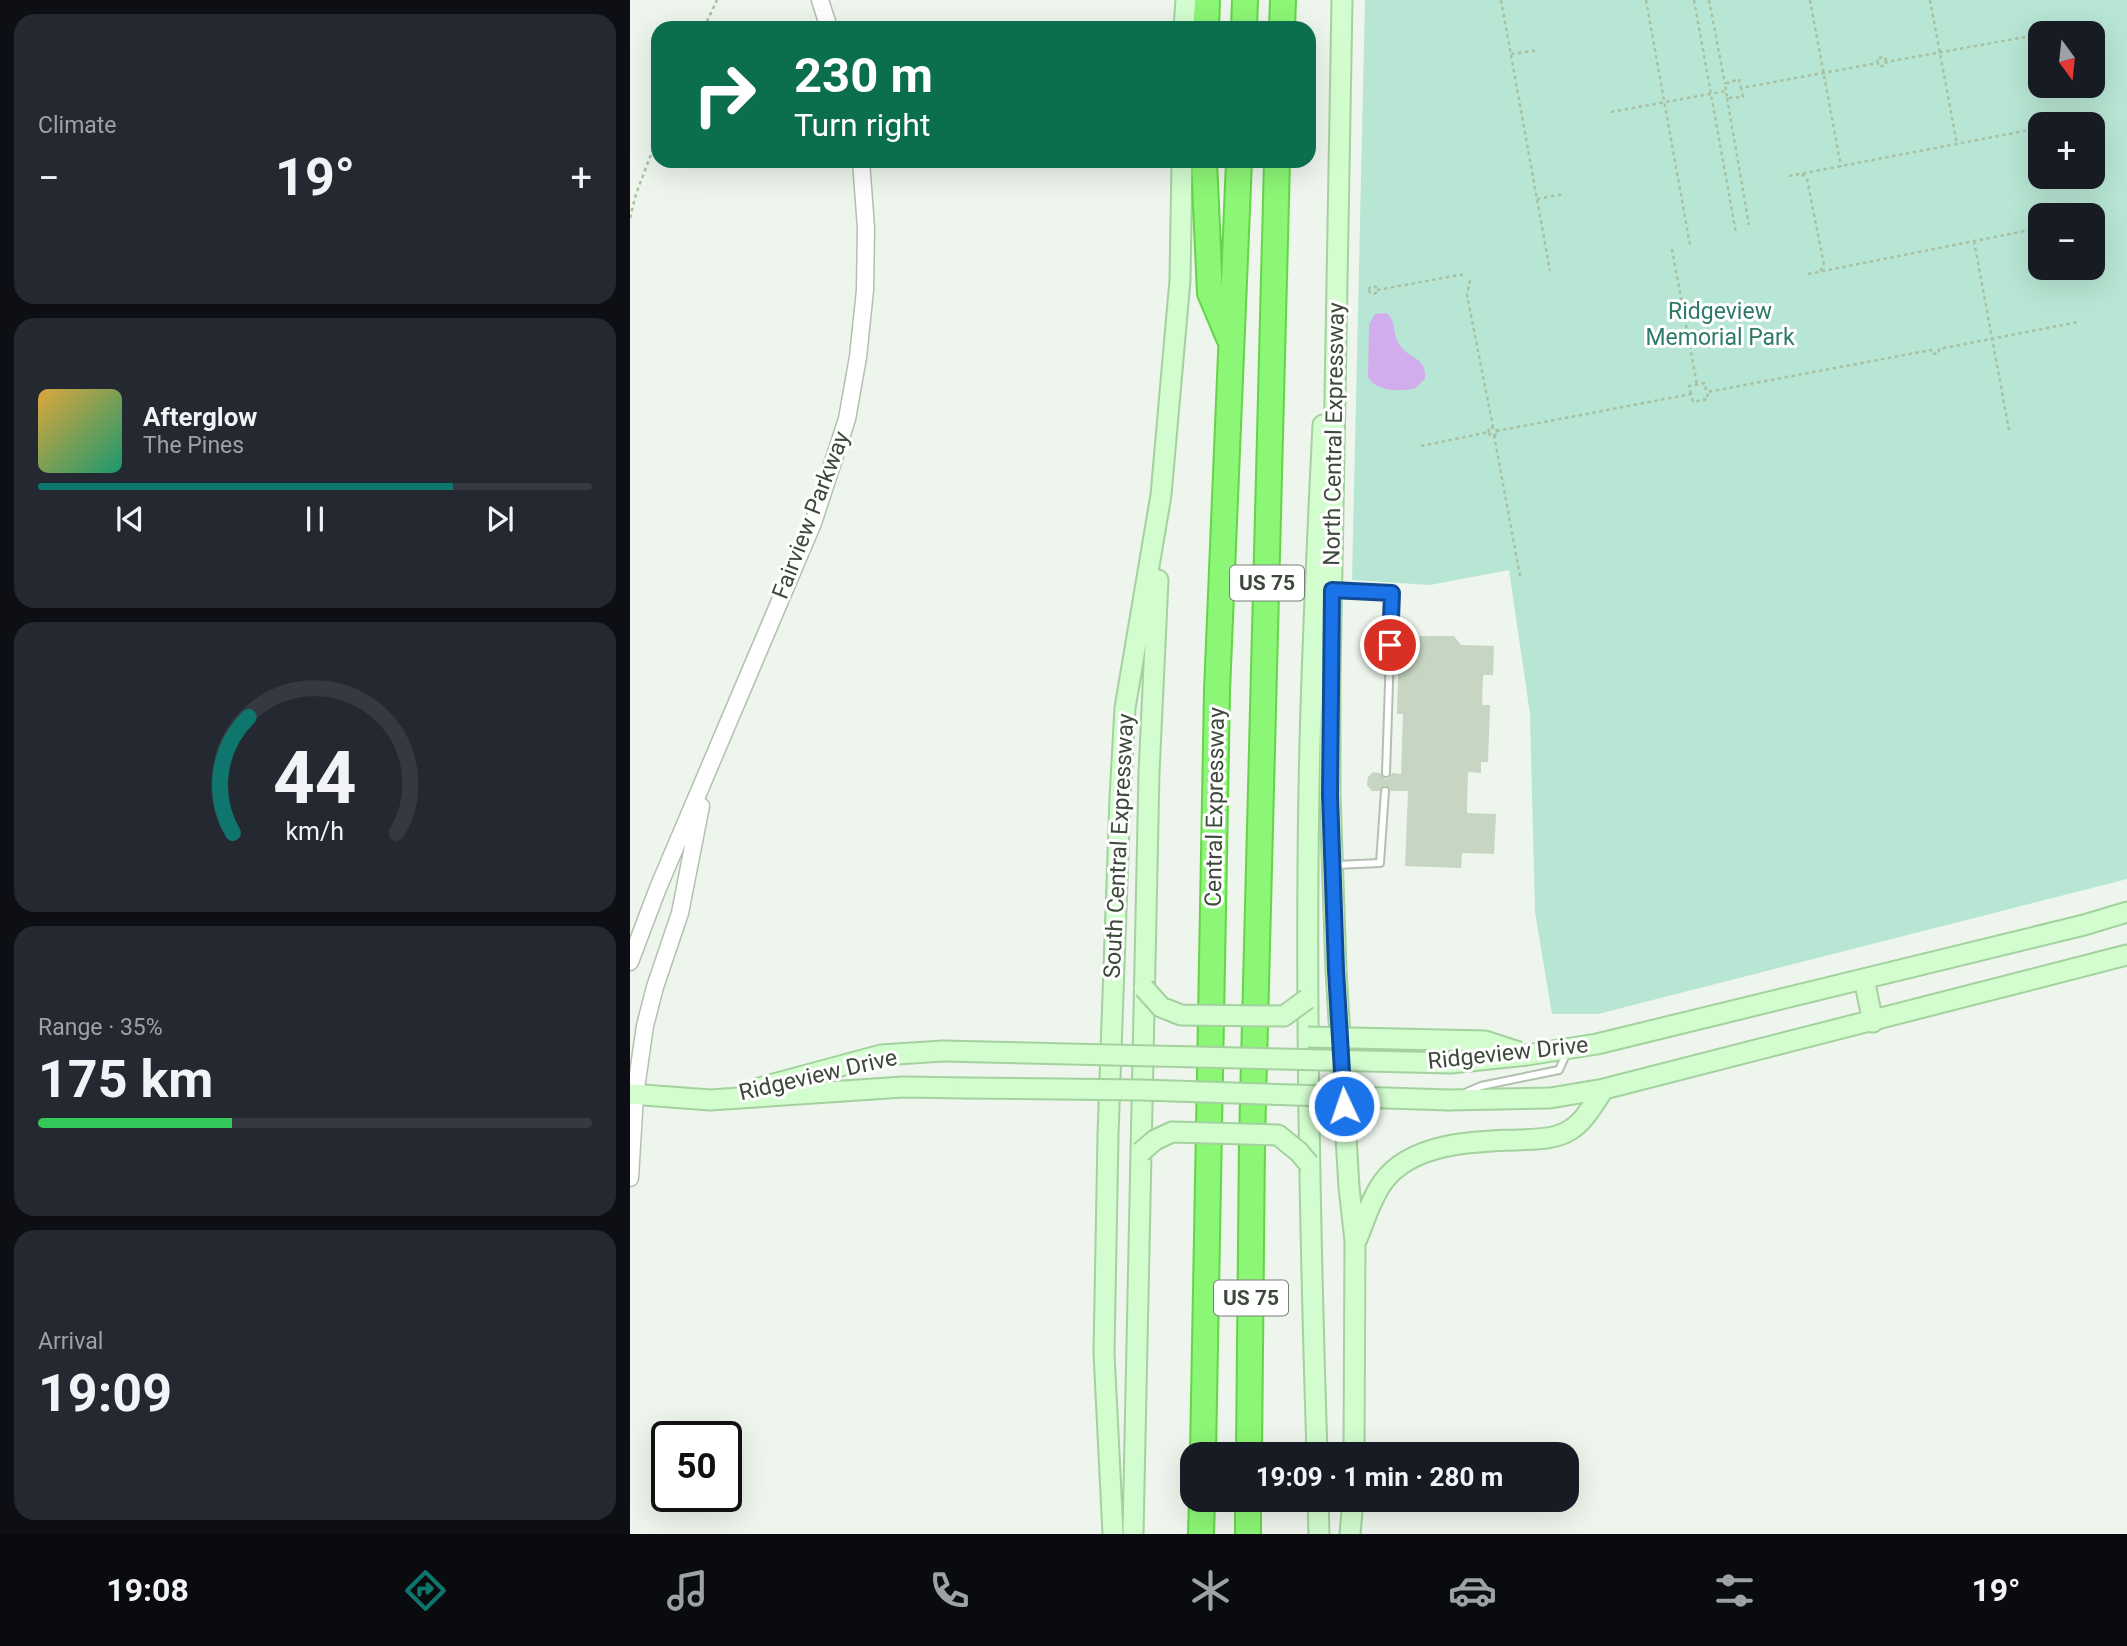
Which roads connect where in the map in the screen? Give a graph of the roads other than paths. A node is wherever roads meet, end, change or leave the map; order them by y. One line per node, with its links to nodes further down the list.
1 (1186, 0): 6 (main road)
2 (1207, 0): 7 (highway)
3 (1245, 0): 8 (highway)
4 (1283, 0): 9 (highway)
5 (1342, 0): 15 (main road, North Central Expressway)
6 (1185, 21)
7 (1206, 21)
8 (1244, 21)
9 (1282, 21)
10 (861, 168): 19 (street, Fairview Parkway)
11 (1182, 168): 17 (main road, South Central Expressway)
12 (1204, 168): 16 (highway)
13 (1239, 168): 16 (highway, Central Expressway / US 75)
14 (1278, 168): 46 (highway, Central Expressway / US 75)
15 (1336, 337): 18 (main road, North Central Expressway); 28 (main road)
16 (1232, 346): 45 (highway, Central Expressway / US 75)
17 (1161, 495): 27 (main road); 53 (main road, South Central Expressway)
18 (1332, 590): 20 (lane); 22 (main road, North Central Expressway)
19 (707, 772): 25 (street, Fairview Parkway); 37 (street, Fairview Parkway)
20 (1386, 773)
21 (1385, 791): 22 (lane)
22 (1333, 865): 44 (main road, North Central Expressway)
23 (2127, 912): 26 (main road, Ridgeview Drive)
24 (2127, 956): 29 (main road, Ridgeview Drive)
25 (630, 962)
26 (1864, 979): 29 (main road); 31 (main road, Ridgeview Drive)
27 (1144, 988): 28 (main road, bridge); 32 (main road)
28 (1307, 999): 30 (main road)
29 (1873, 1022): 35 (main road, Ridgeview Drive)
30 (1308, 1037): 33 (main road, bridge); 34 (main road)
31 (1569, 1048): 33 (main road, Ridgeview Drive); 40 (lane)
32 (1142, 1054): 34 (main road, Ridgeview Drive, bridge); 36 (main road); 39 (main road, Ridgeview Drive, bridge)
33 (1527, 1055): 34 (main road, Ridgeview Drive, bridge)
34 (1308, 1059): 38 (main road)
35 (1604, 1089): 40 (main road, Ridgeview Drive); 44 (main road)
36 (1142, 1090): 38 (main road, Ridgeview Drive, bridge); 39 (main road, Ridgeview Drive, bridge); 41 (main road)
37 (633, 1094): 39 (main road, Ridgeview Drive); 43 (street, Fairview Parkway)
38 (1308, 1096): 40 (main road, Ridgeview Drive, bridge); 42 (main road)
39 (710, 1100)
40 (1449, 1100)
41 (1141, 1152): 42 (main road, bridge); 54 (main road)
42 (1308, 1164): 47 (main road)
43 (630, 1178)
44 (1355, 1241): 48 (main road, North Central Expressway)
45 (1203, 1442)
46 (1249, 1442)
47 (1316, 1442)
48 (1354, 1442)
49 (1202, 1512): 55 (highway)
50 (1248, 1512): 56 (highway)
51 (1318, 1512): 57 (main road)
52 (1352, 1512): 58 (main road)
53 (1113, 1534)
54 (1133, 1534)
55 (1201, 1534)
56 (1248, 1534)
57 (1319, 1534)
58 (1350, 1534)

